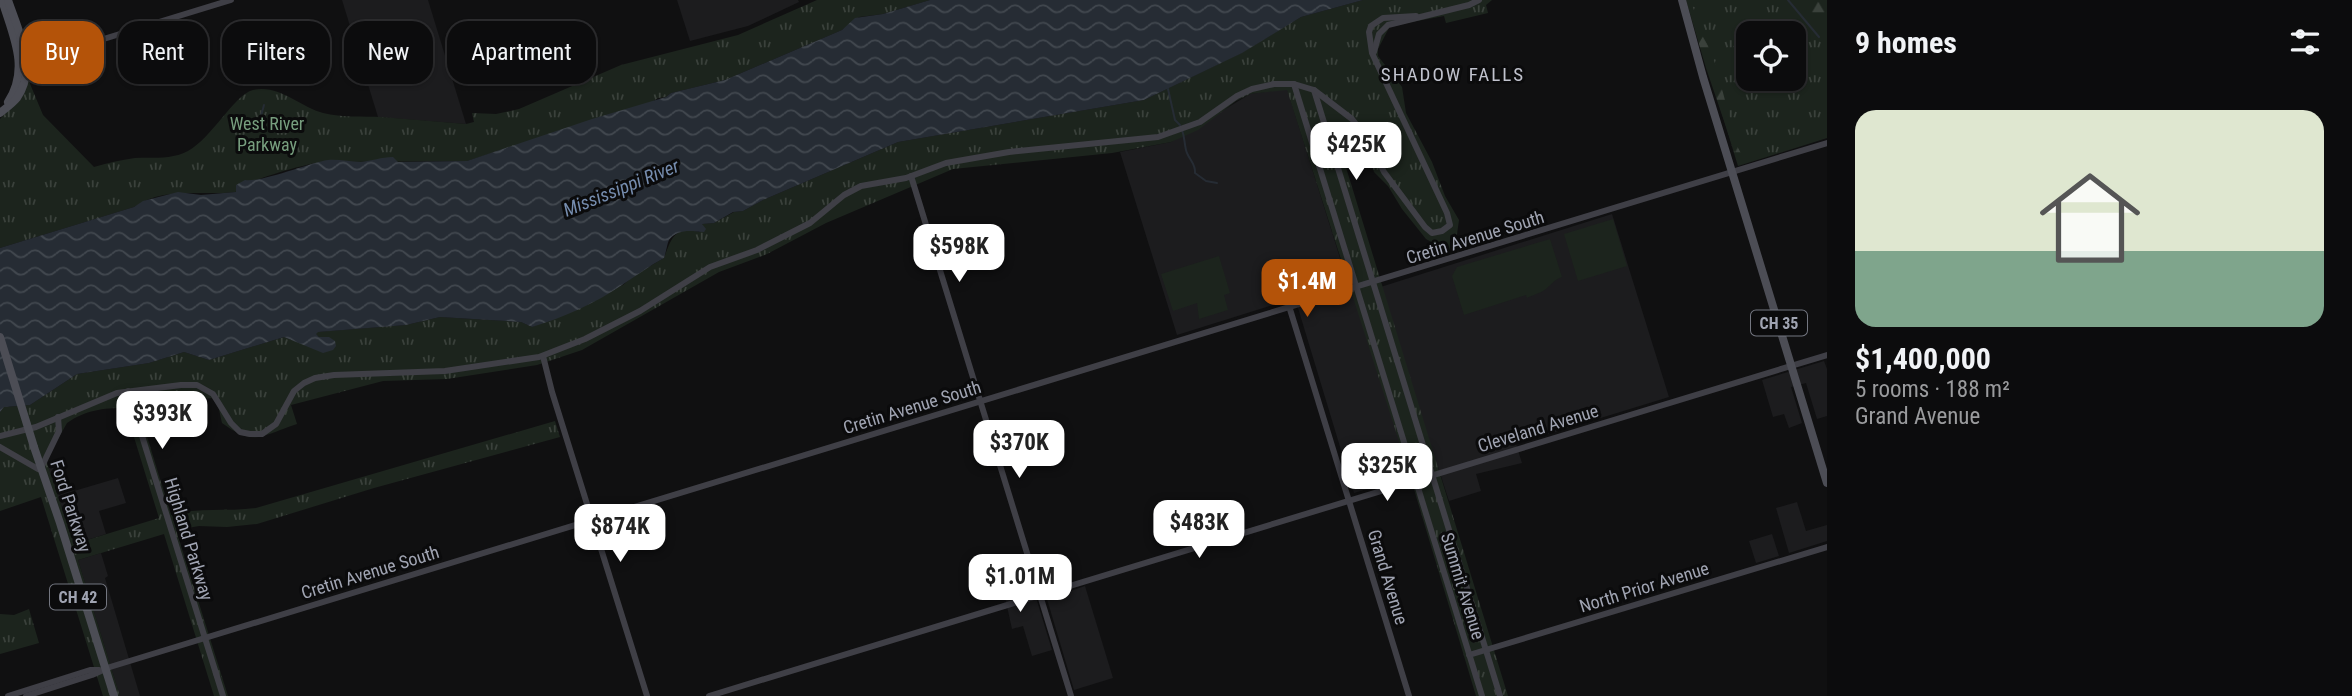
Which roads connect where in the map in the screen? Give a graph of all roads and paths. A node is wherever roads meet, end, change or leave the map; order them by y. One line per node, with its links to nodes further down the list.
1 (2, 0): 8 (main road)
2 (8, 0): 7 (main road)
3 (232, 0): 6 (street)
4 (1479, 0): 11 (street)
5 (1680, 0): 14 (main road, CH 35)
6 (104, 39)
7 (21, 55)
8 (21, 58)
9 (24, 84): 12 (main road)
10 (1294, 84): 11 (street); 15 (street); 17 (street, Summit Avenue)
11 (1314, 90): 16 (street, Summit Avenue)
12 (1, 112)
13 (1827, 143): 14 (street, Cretin Avenue South)
14 (1733, 172): 16 (street, Cretin Avenue South); 22 (main road, CH 35)
15 (911, 176): 21 (street); 24 (street)
16 (1373, 282): 17 (street, Cretin Avenue South); 34 (street, Summit Avenue)
17 (1356, 287): 18 (street, Cretin Avenue South); 35 (street, Summit Avenue)
18 (1289, 306): 24 (street, Cretin Avenue South); 37 (street, Grand Avenue)
19 (0, 337): 30 (main road, Ford Parkway / CH 42, bridge)
20 (1827, 355): 22 (street, Cleveland Avenue)
21 (541, 356): 23 (street); 38 (street)
22 (1792, 366): 25 (main road, CH 35); 34 (street, Cleveland Avenue)
23 (126, 391): 26 (street); 41 (street, Highland Parkway)
24 (981, 400): 38 (street, Cretin Avenue South); 40 (street)
25 (1807, 415): 33 (main road, CH 35); 36 (main road, CH 35)
26 (58, 417): 27 (street); 28 (street)
27 (0, 436)
28 (51, 445): 30 (street); 32 (street)
29 (0, 447): 31 (street)
30 (33, 452): 31 (street); 32 (main road, Ford Parkway / CH 42)
31 (21, 458): 32 (street)
32 (40, 467): 44 (main road, Ford Parkway / CH 42)
33 (1827, 471)
34 (1432, 474): 35 (street, Cleveland Avenue); 42 (street, Summit Avenue)
35 (1416, 479): 37 (street, Cleveland Avenue); 43 (street, Summit Avenue)
36 (1827, 483)
37 (1350, 500): 40 (street, Cleveland Avenue); 52 (street, Grand Avenue)
38 (592, 520): 41 (street, Cretin Avenue South); 49 (street)
39 (1827, 547): 42 (street, North Prior Avenue)
40 (1040, 594): 50 (street, Cleveland Avenue); 51 (street)
41 (204, 638): 44 (street, Cretin Avenue South); 48 (street, Highland Parkway)
42 (1486, 650): 43 (street, North Prior Avenue); 54 (street, Summit Avenue)
43 (1469, 655): 53 (street, Summit Avenue)
44 (103, 669): 45 (street, Cretin Avenue South); 46 (street, Cretin Avenue South); 47 (main road, Ford Parkway / CH 42)
45 (8, 696)
46 (26, 696)
47 (112, 696)
48 (221, 696)
49 (647, 696)
50 (709, 696)
51 (1071, 696)
52 (1409, 696)
53 (1482, 696)
54 (1500, 696)

